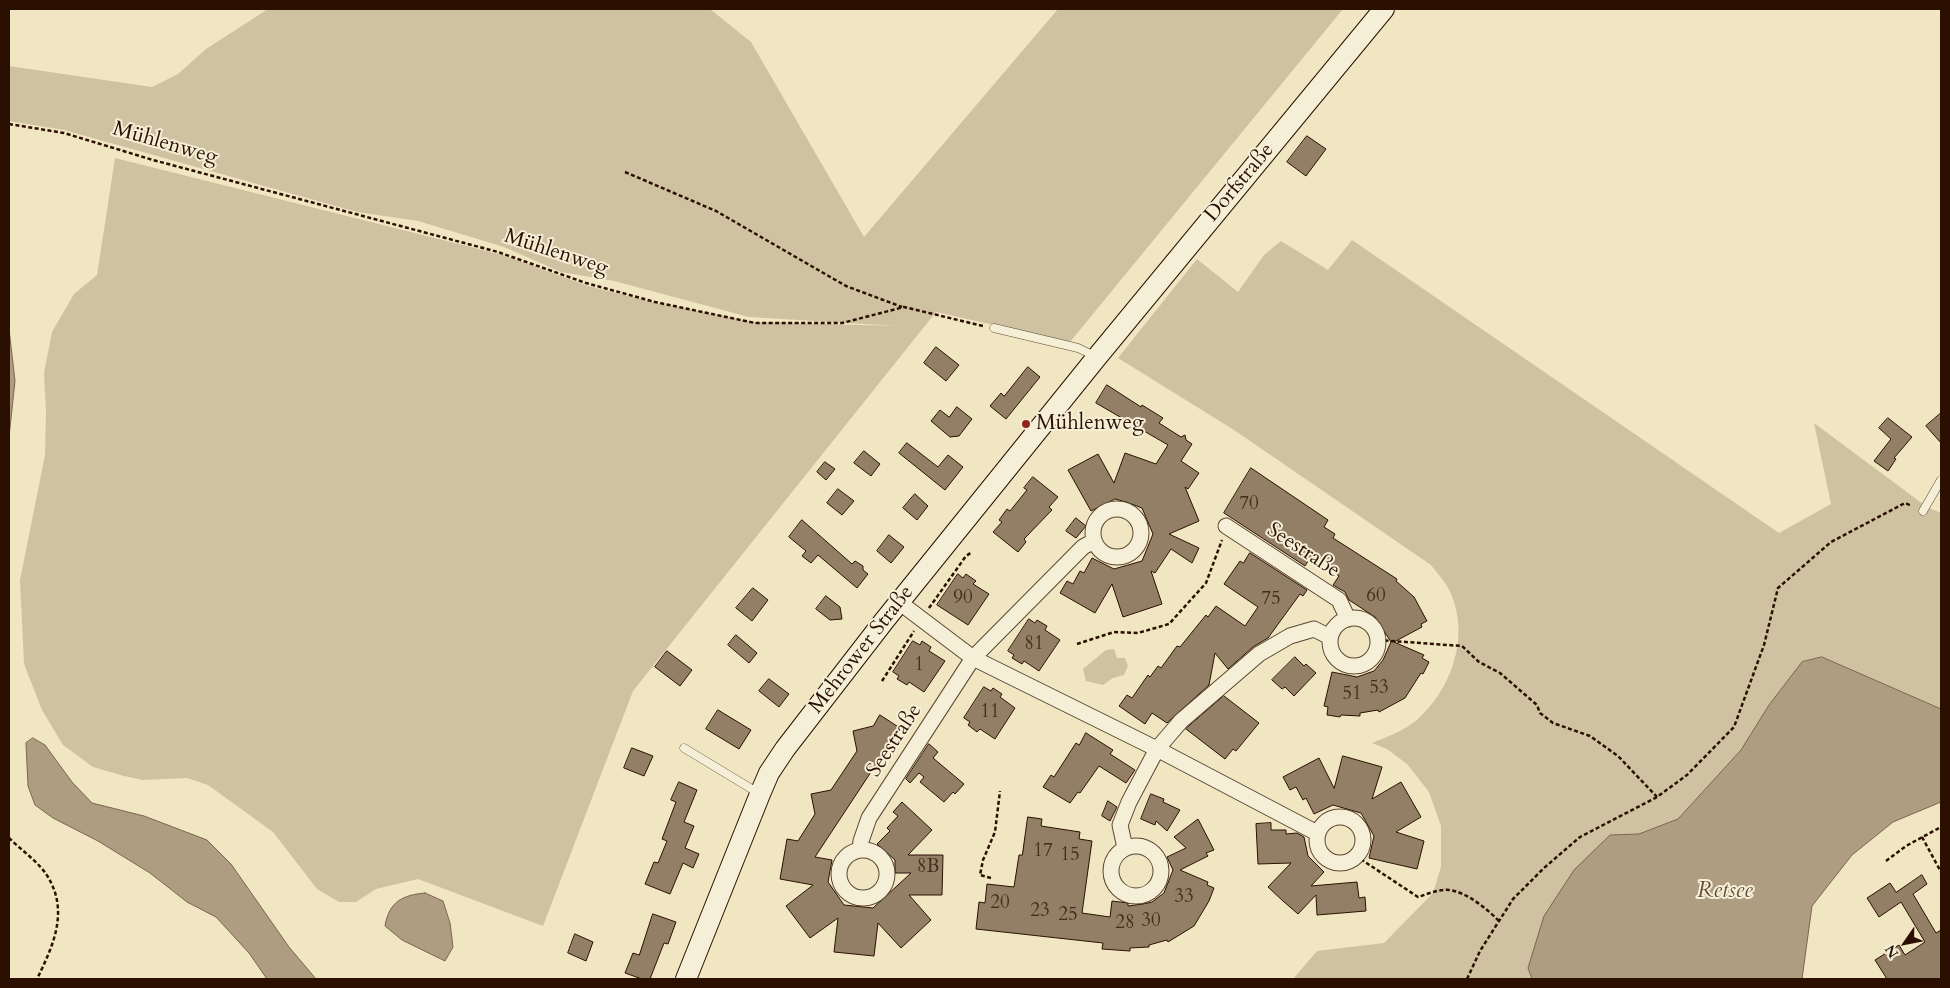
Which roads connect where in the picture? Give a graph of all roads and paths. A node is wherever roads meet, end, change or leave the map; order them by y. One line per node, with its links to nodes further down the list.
1 (1384, 9): 6 (main road, Dorfstraße)
2 (9, 124): 4 (path, Mühlenweg)
3 (625, 172): 4 (path)
4 (904, 307): 5 (path, Mühlenweg)
5 (994, 328): 6 (lane)
6 (1097, 357): 12 (main road, Mehrower Straße)
7 (1941, 480): 8 (lane)
8 (1923, 511): 24 (path)
9 (1226, 526): 14 (street, Seestraße); 17 (path)
10 (1094, 541): 18 (street, Seestraße)
11 (972, 552): 13 (path)
12 (899, 602): 13 (street); 23 (main road, Mehrower Straße)
13 (921, 619): 18 (street); 19 (path)
14 (1348, 619): 15 (street); 16 (street)
15 (1330, 637): 16 (street); 21 (street)
16 (1378, 640): 24 (path)
17 (1077, 644)
18 (973, 658): 21 (street); 30 (street, Seestraße)
19 (882, 682)
20 (684, 748): 23 (lane)
21 (1157, 749): 26 (street); 29 (street)
22 (1000, 791): 34 (path)
23 (760, 794): 37 (main road, Mehrower Straße)
24 (1657, 796): 35 (path)
25 (1941, 828): 27 (path)
26 (1317, 834): 31 (street); 31 (street)
27 (1922, 837): 32 (path); 33 (path)
28 (9, 838): 36 (path)
29 (1125, 848)
30 (860, 850)
31 (1354, 859): 35 (path)
32 (1886, 861)
33 (1941, 872)
34 (991, 878)
35 (1499, 921): 38 (path)
36 (37, 979)
37 (686, 979)
38 (1466, 979)

